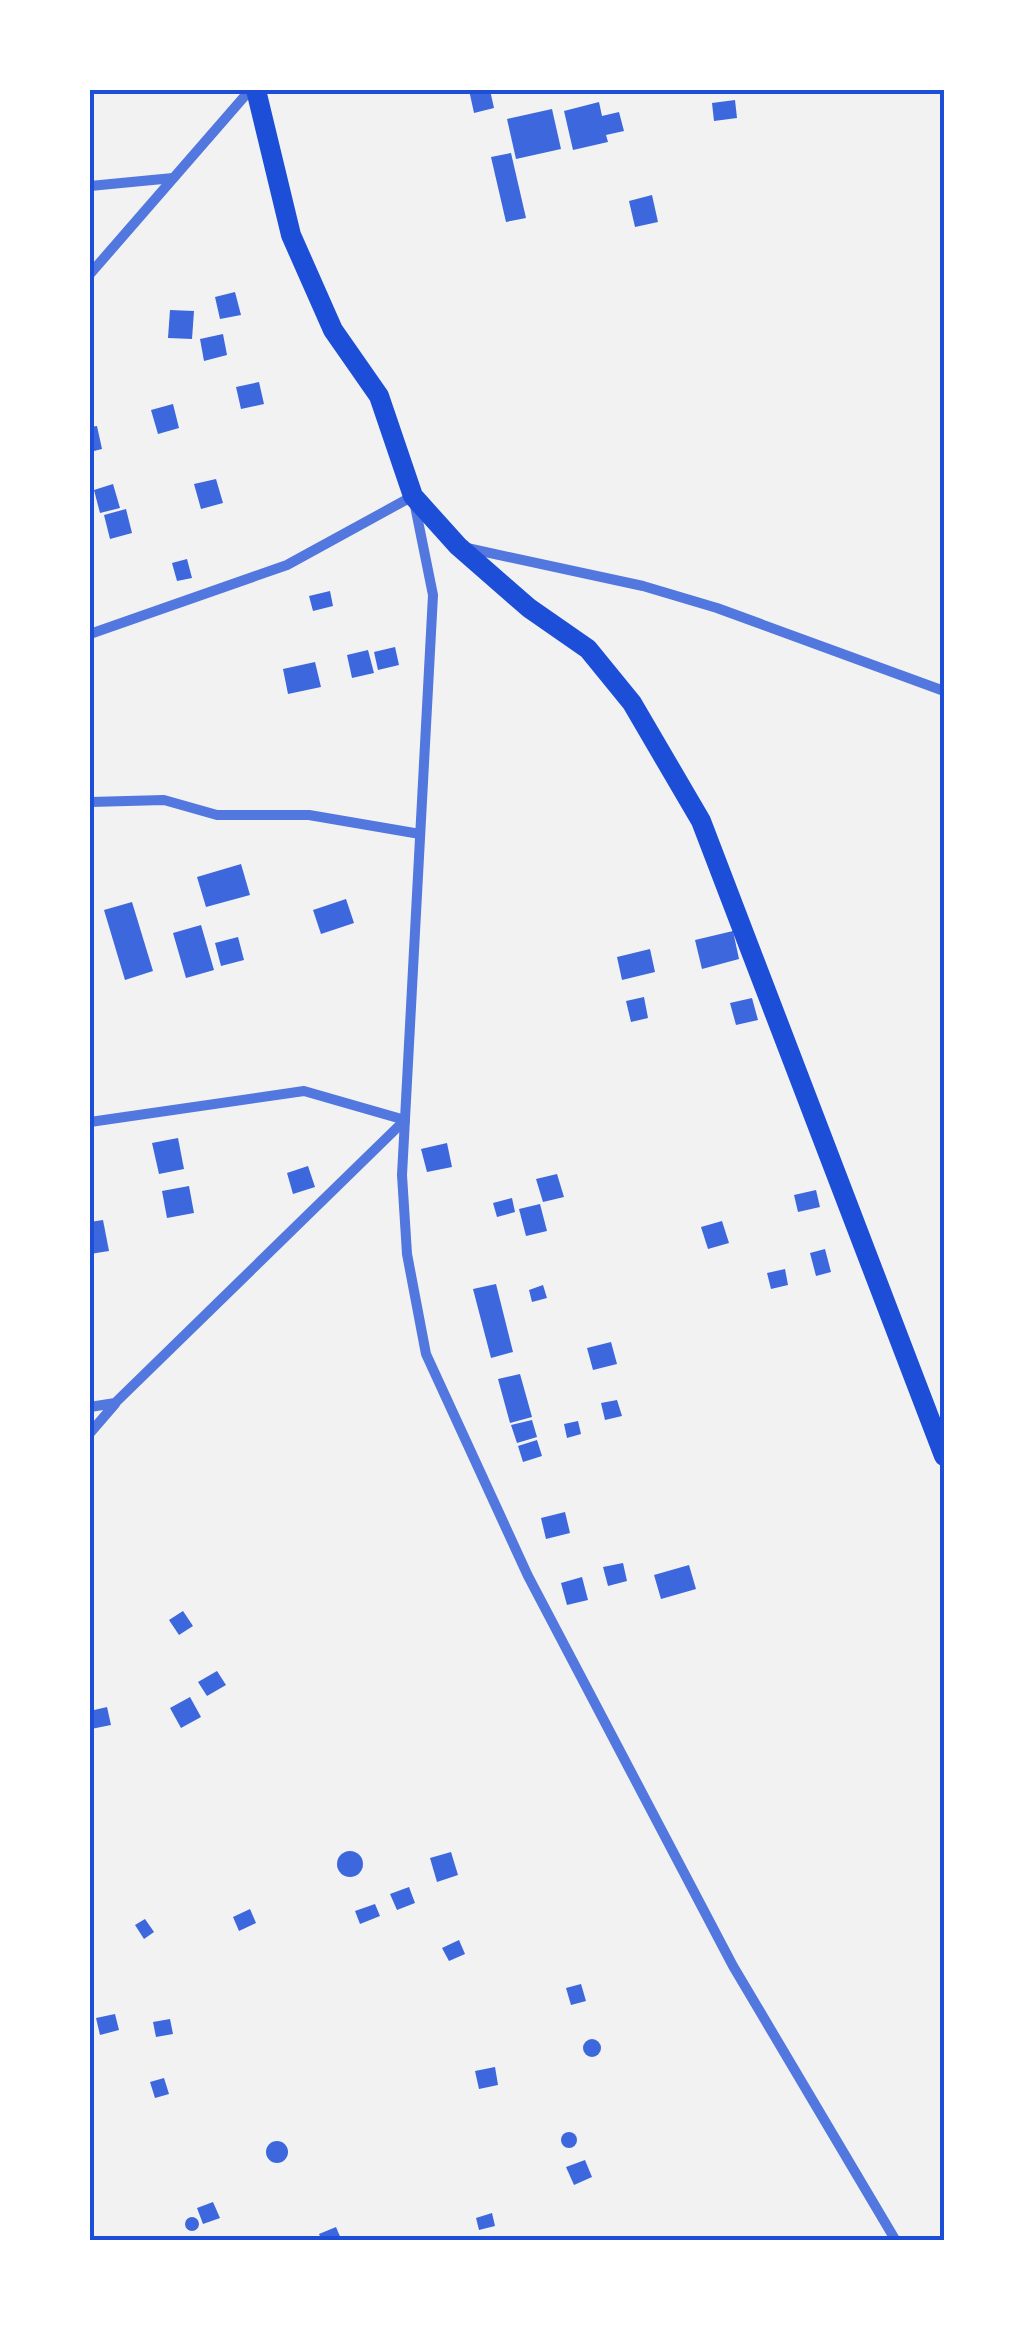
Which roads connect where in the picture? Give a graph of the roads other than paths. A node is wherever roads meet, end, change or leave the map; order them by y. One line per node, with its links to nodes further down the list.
1 (253, 90): 2 (street); 5 (main road)
2 (174, 178): 3 (street); 4 (street)
3 (90, 186)
4 (90, 274)
5 (413, 496): 6 (main road); 7 (street); 10 (street)
6 (458, 546): 8 (street); 16 (main road)
7 (90, 634)
8 (944, 691)
9 (90, 802): 10 (street)
10 (420, 834): 11 (street)
11 (405, 1120): 12 (street); 13 (street); 17 (street)
12 (90, 1122)
13 (116, 1403): 14 (street); 15 (street)
14 (90, 1408)
15 (90, 1433)
16 (944, 1456)
17 (896, 2241)

